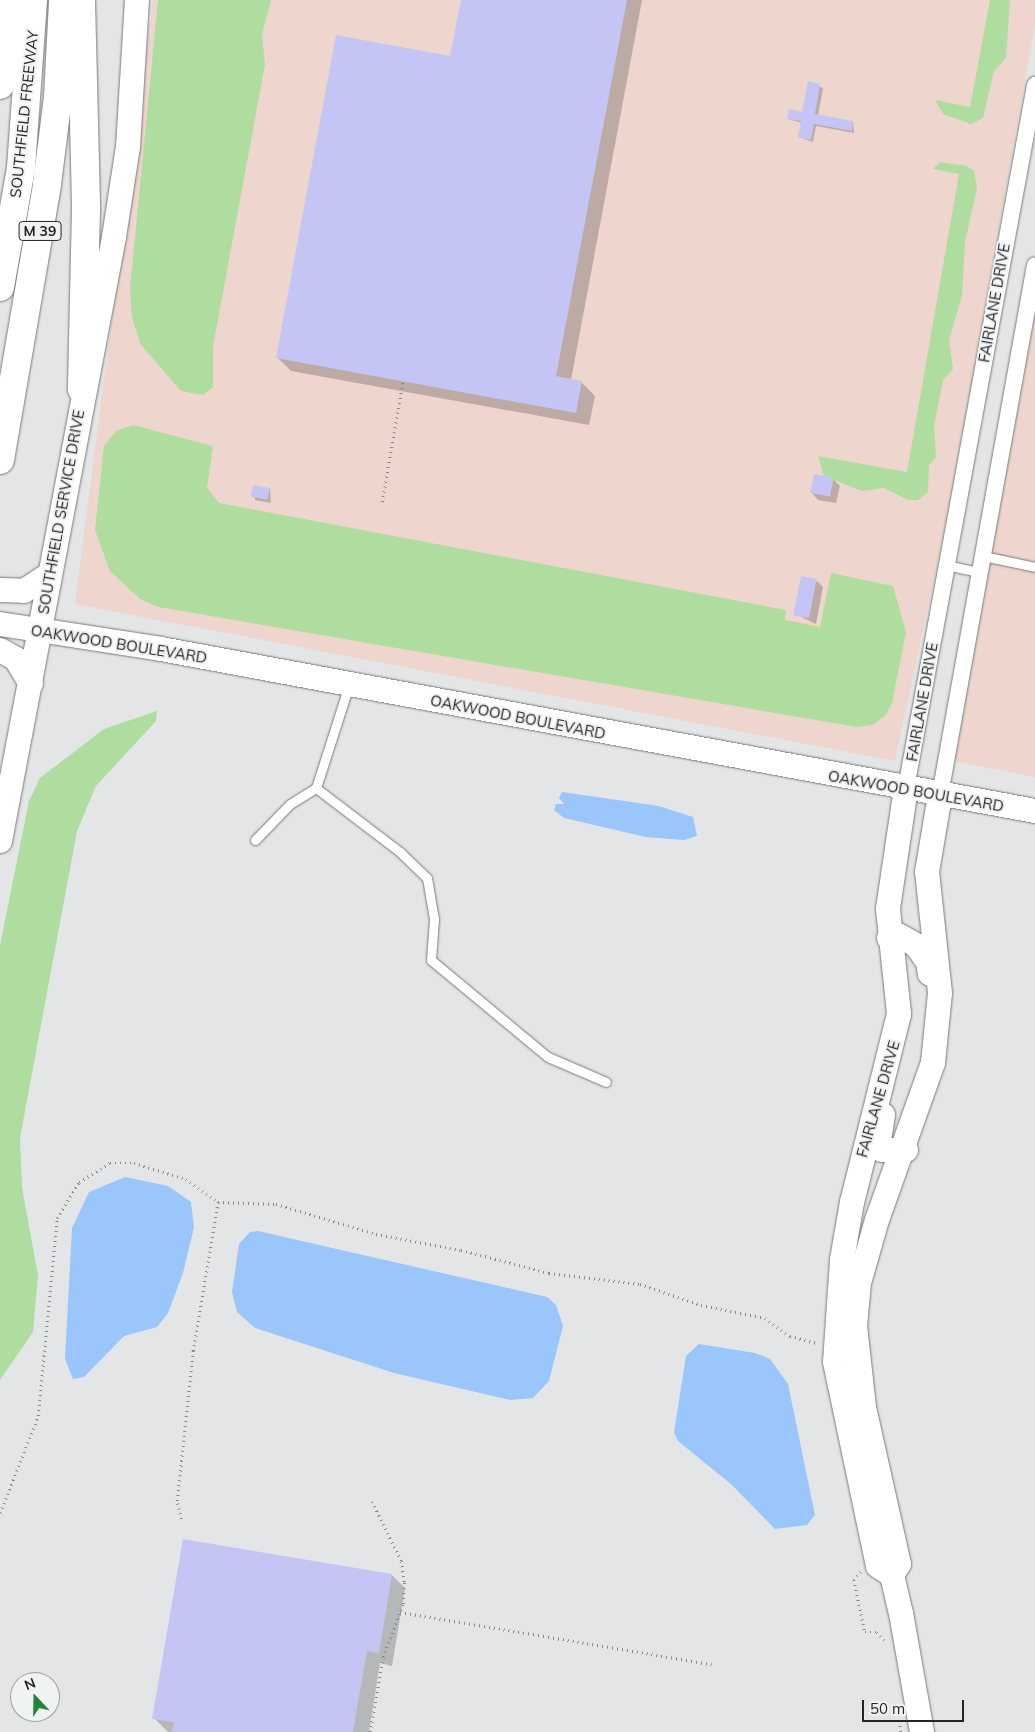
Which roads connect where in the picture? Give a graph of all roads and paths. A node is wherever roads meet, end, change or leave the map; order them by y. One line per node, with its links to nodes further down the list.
1 (13, 0): 6 (highway)
2 (33, 0): 9 (highway, SOUTHFIELD FREEWAY / M 39)
3 (63, 0): 12 (highway, SOUTHFIELD FREEWAY / M 39)
4 (81, 0): 11 (highway)
5 (137, 0): 11 (street, SOUTHFIELD SERVICE DRIVE)
6 (0, 85)
7 (1035, 85): 15 (street, FAIRLANE DRIVE)
8 (1035, 265): 14 (street)
9 (0, 287)
10 (403, 381): 13 (path)
11 (82, 389): 18 (street, SOUTHFIELD SERVICE DRIVE)
12 (0, 460)
13 (382, 502)
14 (983, 556): 16 (lane); 17 (street)
15 (946, 565): 17 (lane); 26 (street, FAIRLANE DRIVE)
16 (1035, 567)
17 (980, 572): 27 (street)
18 (50, 574): 19 (street); 21 (street, SOUTHFIELD SERVICE DRIVE)
19 (6, 591)
20 (2, 625): 21 (street, OAKWOOD BOULEVARD)
21 (40, 632): 23 (street, SOUTHFIELD SERVICE DRIVE); 24 (street, OAKWOOD BOULEVARD)
22 (2, 650): 23 (street)
23 (31, 684): 30 (street, SOUTHFIELD SERVICE DRIVE)
24 (349, 685): 25 (lane); 26 (street, OAKWOOD BOULEVARD)
25 (316, 788): 29 (lane); 34 (lane)
26 (906, 788): 27 (street, OAKWOOD BOULEVARD); 31 (street, FAIRLANE DRIVE)
27 (940, 795): 28 (street, OAKWOOD BOULEVARD); 33 (street)
28 (1035, 812)
29 (255, 840)
30 (0, 841)
31 (889, 938): 32 (street, FAIRLANE DRIVE); 33 (street)
32 (894, 1049): 35 (street); 41 (street, FAIRLANE DRIVE)
33 (933, 1064): 35 (street)
34 (606, 1082)
35 (906, 1150): 41 (street)
36 (218, 1202): 37 (path); 39 (path); 40 (path)
37 (823, 1345)
38 (372, 1502): 43 (path)
39 (0, 1513)
40 (181, 1519)
41 (892, 1574): 49 (street)
42 (854, 1580): 44 (path)
43 (400, 1612): 45 (path); 47 (path)
44 (888, 1649)
45 (712, 1664)
46 (899, 1715): 48 (path)
47 (370, 1732)
48 (901, 1732)
49 (922, 1732)

